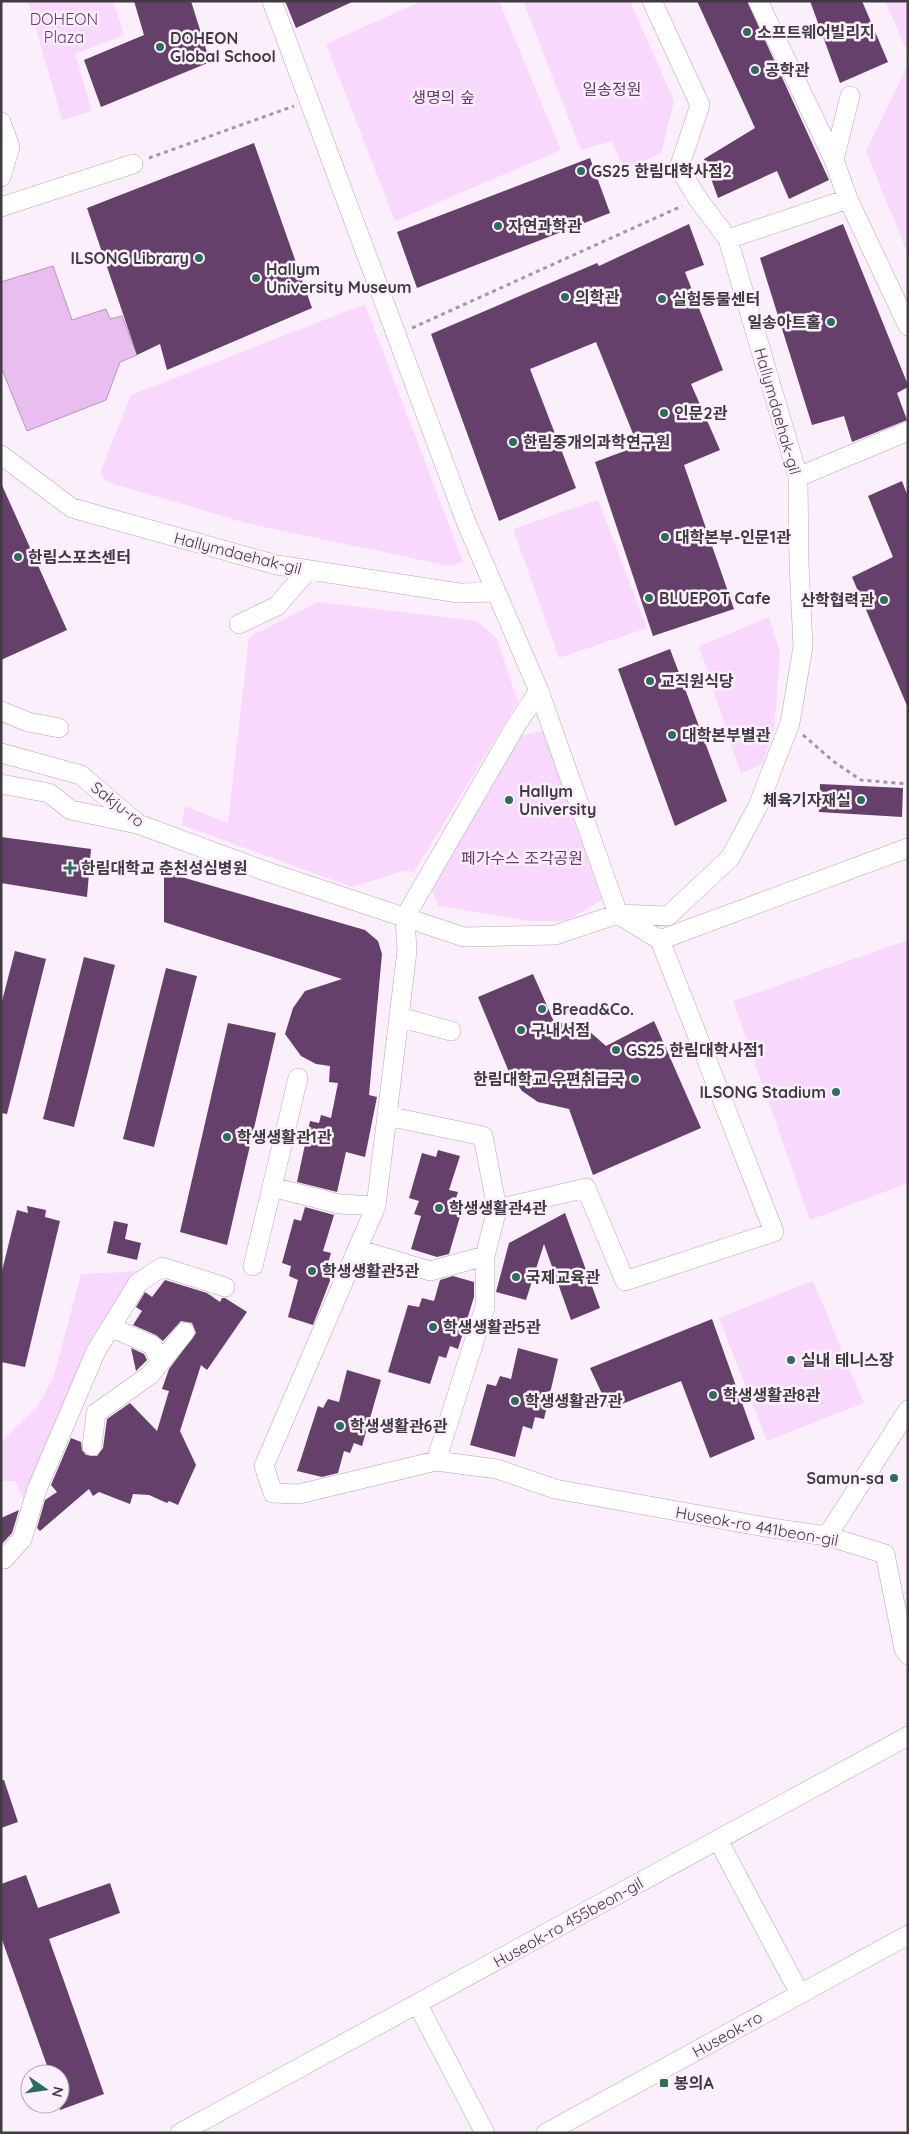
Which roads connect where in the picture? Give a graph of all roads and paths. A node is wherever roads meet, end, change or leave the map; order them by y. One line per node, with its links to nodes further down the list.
1 (272, 1): 5 (street)
2 (652, 1): 11 (street, Hallymdaehak-gil)
3 (758, 1): 8 (street)
4 (850, 96): 8 (street)
5 (308, 101): 9 (path); 16 (street)
6 (1, 122): 7 (street)
7 (5, 148): 10 (street)
8 (834, 160): 12 (street)
9 (132, 164): 13 (street)
10 (1, 177)
11 (698, 199): 14 (street, Hallymdaehak-gil); 16 (path)
12 (848, 199): 14 (street); 15 (street)
13 (1, 207)
14 (728, 239): 19 (street, Hallymdaehak-gil)
15 (908, 326)
16 (396, 335): 21 (street)
17 (908, 431): 19 (street)
18 (1, 455): 20 (street, Hallymdaehak-gil)
19 (798, 477): 25 (street, Hallymdaehak-gil)
20 (308, 570): 21 (street, Hallymdaehak-gil); 22 (street)
21 (495, 592): 23 (street)
22 (238, 624)
23 (538, 691): 32 (street); 33 (street)
24 (1, 711): 26 (street)
25 (790, 723): 29 (path); 32 (street, Hallymdaehak-gil)
26 (59, 728)
27 (1, 753): 30 (street, Sakju-ro)
28 (1, 784): 30 (street)
29 (908, 784)
30 (138, 824): 33 (street, Sakju-ro)
31 (908, 848): 34 (street)
32 (618, 914): 33 (street, Sakju-ro); 34 (street)
33 (405, 917): 35 (street)
34 (660, 940): 41 (street)
35 (399, 1017): 36 (street); 38 (street)
36 (450, 1031)
37 (298, 1078): 39 (street)
38 (387, 1116): 40 (street); 41 (street)
39 (272, 1187): 40 (street); 44 (street)
40 (376, 1206): 42 (street)
41 (497, 1209): 43 (street)
42 (357, 1249): 43 (street); 53 (street)
43 (485, 1256): 53 (street)
44 (253, 1266)
45 (225, 1287): 46 (street)
46 (112, 1328): 48 (street); 49 (street)
47 (186, 1332): 48 (street)
48 (160, 1360): 51 (street)
49 (74, 1400): 51 (street); 55 (street)
50 (908, 1410): 54 (street)
51 (96, 1413): 52 (street)
52 (92, 1446)
53 (436, 1461): 54 (street, Huseok-ro 441beon-gil)
54 (827, 1536): 56 (street, Huseok-ro 441beon-gil)
55 (2, 1558)
56 (908, 1655)
57 (908, 1736): 58 (street, Huseok-ro 455beon-gil)
58 (718, 1840): 60 (street); 61 (street, Huseok-ro 455beon-gil)
59 (908, 1935): 60 (street, Huseok-ro)
60 (800, 1994): 64 (street, Huseok-ro)
61 (418, 2004): 62 (street, Huseok-ro 455beon-gil); 63 (street)
62 (180, 2133)
63 (485, 2133)
64 (546, 2133)

